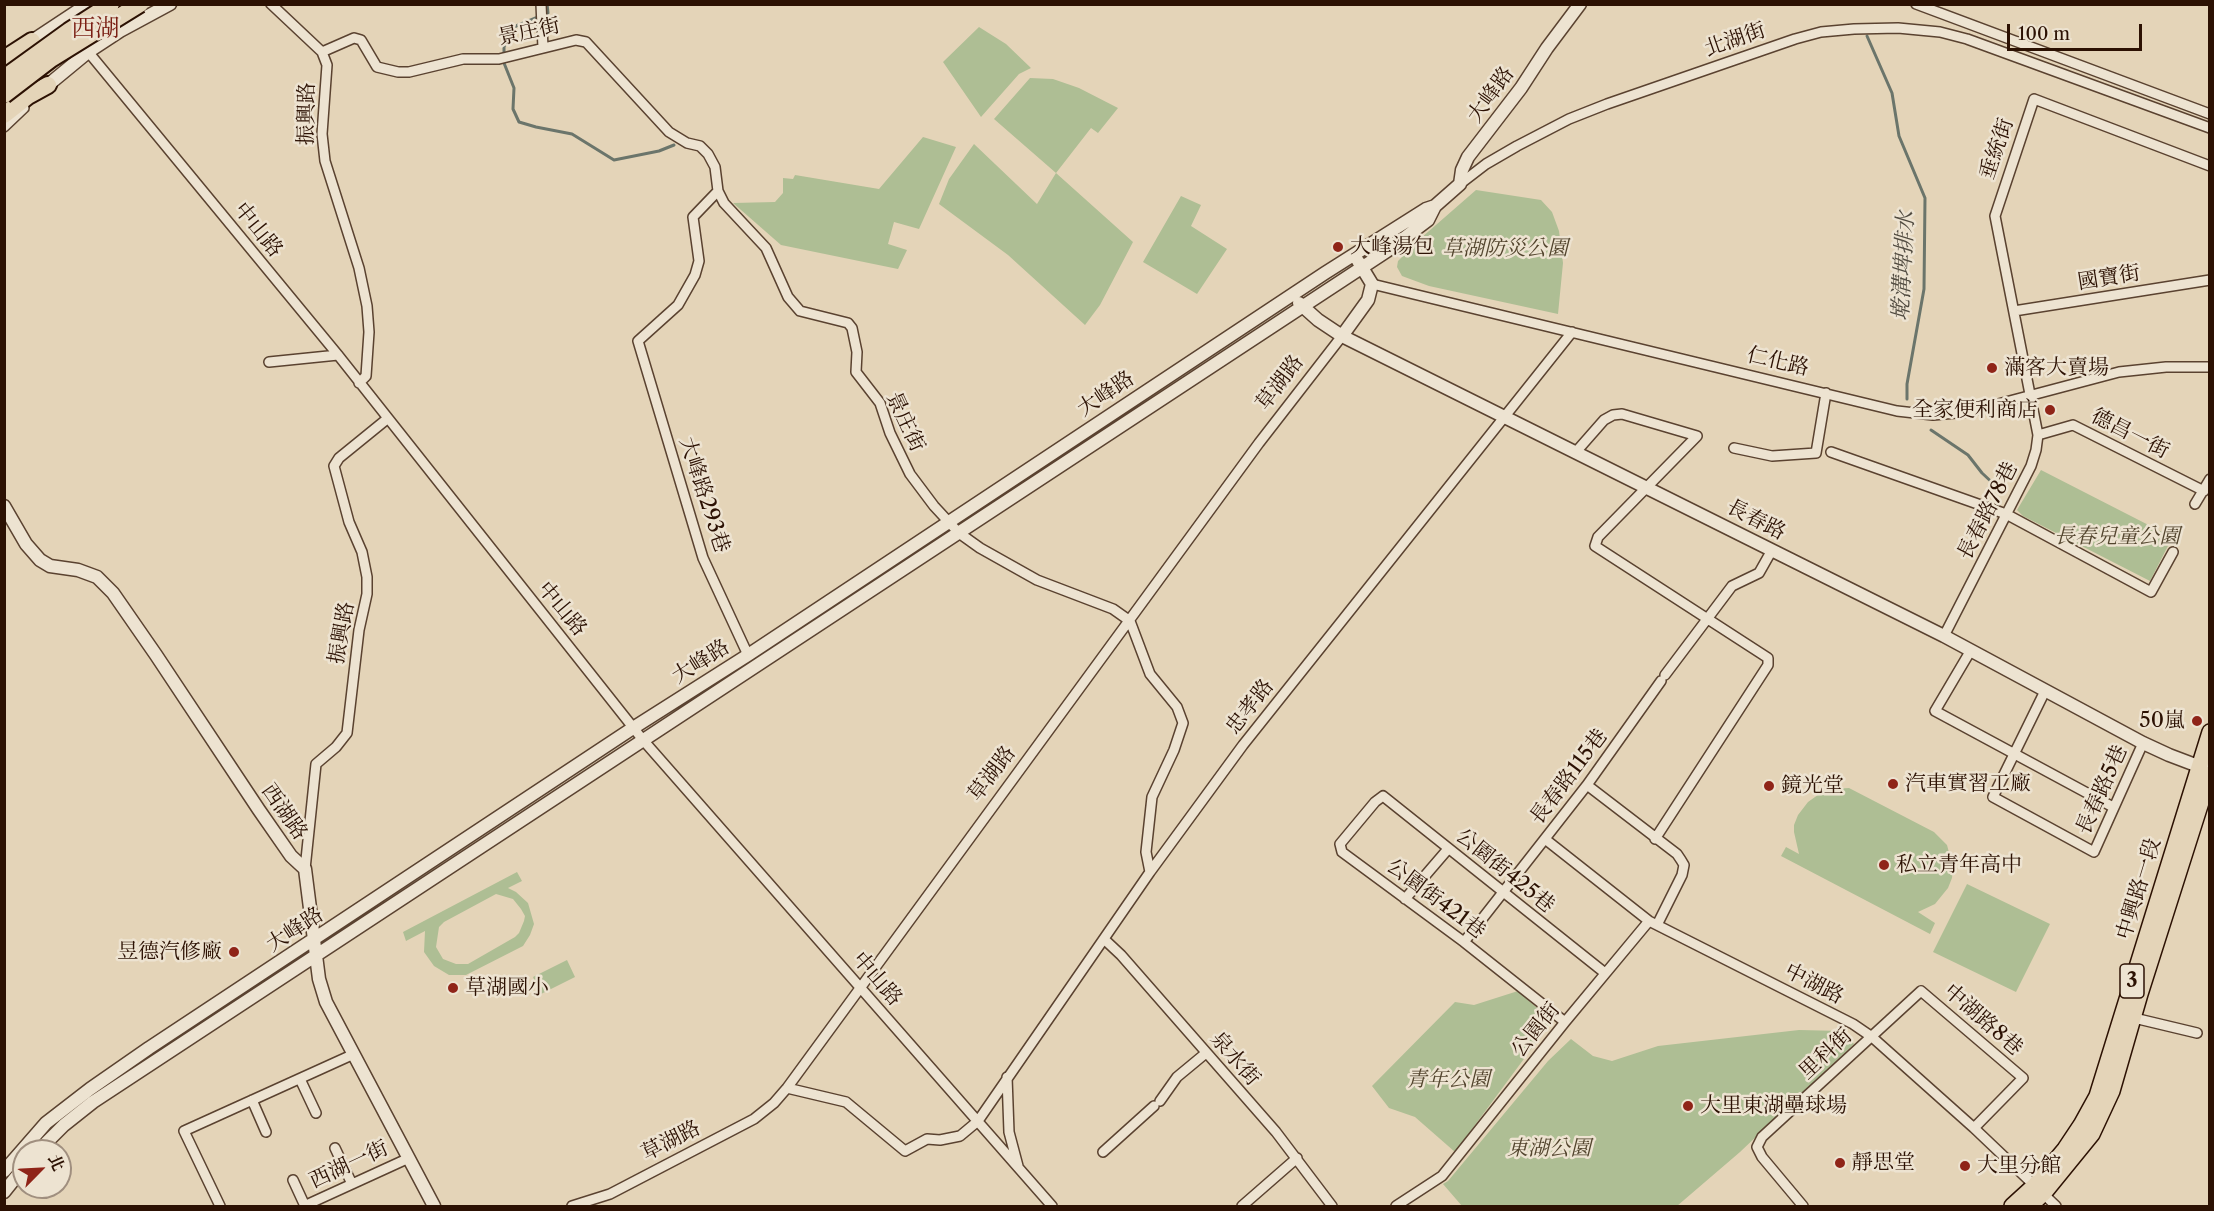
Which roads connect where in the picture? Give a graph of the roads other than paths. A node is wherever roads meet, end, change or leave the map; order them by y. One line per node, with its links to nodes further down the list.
1 (88, 4): 9 (street)
2 (111, 4): 17 (highway, bridge)
3 (140, 4): 19 (highway, bridge)
4 (170, 4): 12 (street)
5 (271, 4): 13 (street, 振興路)
6 (541, 4): 11 (street)
7 (1580, 4): 26 (street, 大峰路)
8 (1916, 4): 21 (street)
9 (63, 20): 10 (street); 12 (street, 中山路)
10 (32, 41): 14 (street); 15 (highway); 16 (street)
11 (543, 48): 13 (street, 景庄街); 27 (street, 景庄街)
12 (88, 52): 18 (street); 20 (street); 38 (street, 中山路)
13 (322, 52): 41 (street, 振興路)
14 (4, 53)
15 (4, 59)
16 (4, 72)
17 (4, 78)
18 (48, 85): 22 (highway); 23 (street)
19 (4, 95)
20 (4, 100)
21 (2210, 114)
22 (4, 116)
23 (4, 127)
24 (2210, 128): 26 (street, 北湖街)
25 (2210, 165): 35 (street, 垂統街)
26 (1460, 184): 28 (street, 大峰路)
27 (718, 190): 56 (street, 景庄街); 64 (street, 大峰路293巷)
28 (1435, 207): 29 (street, 大峰路); 30 (street, 大峰路)
29 (1354, 255): 30 (street); 33 (street, 大峰路)
30 (1363, 268): 32 (street); 34 (street, 大峰路)
31 (2210, 280): 35 (street, 國寶街)
32 (1372, 284): 36 (street, 仁化路); 37 (street, 草湖路)
33 (1292, 294): 34 (street, 長春路); 56 (street, 大峰路)
34 (1303, 307): 37 (street, 長春路); 57 (street, 大峰路)
35 (2014, 311): 43 (street, 垂統街)
36 (1572, 332): 42 (street, 仁化路); 44 (street, 忠孝路)
37 (1342, 336): 44 (street, 長春路); 61 (street, 草湖路)
38 (338, 355): 39 (street); 41 (street, 中山路)
39 (269, 362)
40 (2210, 367): 43 (street, 仁化路)
41 (359, 383): 45 (street, 中山路)
42 (1826, 393): 43 (street, 仁化路); 49 (street)
43 (2031, 396): 46 (street, 長春路78巷)
44 (1504, 417): 48 (street, 長春路); 79 (street, 忠孝路)
45 (387, 419): 66 (street, 中山路); 78 (street, 振興路)
46 (2038, 435): 52 (street, 德昌一街); 55 (street, 長春路78巷)
47 (1734, 448): 49 (street)
48 (1575, 453): 51 (street, 長春路); 51 (street)
49 (1824, 453): 55 (street)
50 (2210, 478): 52 (street)
51 (1648, 488): 58 (street, 長春路); 60 (street)
52 (2204, 491): 53 (street)
53 (2195, 504)
54 (4, 506): 78 (street, 西湖路)
55 (2006, 514): 59 (street); 62 (street, 長春路78巷)
56 (950, 522): 57 (street, 景庄街); 64 (street, 大峰路)
57 (959, 533): 61 (street, 景庄街); 68 (street, 大峰路)
58 (1772, 550): 60 (street, 長春路115巷); 62 (street, 長春路)
59 (2173, 552)
60 (1708, 619): 72 (street, 長春路115巷); 76 (street)
61 (1130, 621): 79 (street); 88 (street, 草湖路)
62 (1944, 636): 63 (street, 長春路)
63 (1971, 650): 65 (street, 長春路); 70 (street)
64 (748, 655): 66 (street, 大峰路)
65 (2045, 691): 69 (street, 長春路); 70 (street)
66 (633, 728): 68 (street, 中山路); 84 (street, 大峰路)
67 (2210, 732): 71 (main road, 中興路一段 / 3)
68 (643, 740): 86 (street, 大峰路); 88 (street, 中山路)
69 (2143, 743): 71 (street, 長春路); 74 (street, 長春路5巷)
70 (2016, 754): 74 (street); 74 (street, 長春路5巷)
71 (2206, 770): 89 (main road, 中興路一段 / 3)
72 (1587, 785): 75 (street, 長春路115巷); 76 (street, 公園街)
73 (1383, 796): 77 (street, 公園街425巷); 81 (street, 公園街421巷)
74 (2113, 807)
75 (1545, 839): 80 (street, 長春路115巷); 82 (street, 中湖路)
76 (1655, 839): 82 (street, 公園街)
77 (1448, 849): 80 (street, 公園街425巷); 81 (street)
78 (305, 869): 84 (street, 西湖路)
79 (1150, 873): 83 (street, 忠孝路)
80 (1502, 892): 85 (street, 長春路115巷); 87 (street, 公園街425巷)
81 (1405, 899): 85 (street, 公園街421巷)
82 (1653, 923): 87 (street, 公園街); 92 (street, 中湖路)
83 (1105, 940): 93 (street, 泉水街); 95 (street, 忠孝路)
84 (313, 941): 86 (street, 西湖路); 109 (street, 大峰路)
85 (1464, 942): 90 (street, 公園街421巷)
86 (316, 955): 94 (street, 西湖路); 103 (street, 大峰路)
87 (1605, 973): 90 (street, 公園街)
88 (861, 989): 97 (street, 草湖路); 100 (street, 中山路)
89 (2128, 1016): 91 (street); 112 (main road, 中興路一段 / 3)
90 (1565, 1022): 120 (street, 公園街)
91 (2197, 1034)
92 (1872, 1036): 101 (street, 中湖路); 101 (street, 中湖路8巷); 121 (street, 里科街)
93 (1206, 1053): 105 (street); 107 (street, 泉水街)
94 (354, 1054): 96 (street); 106 (street, 西湖路)
95 (1007, 1077): 100 (street, 忠孝路); 108 (street)
96 (300, 1078): 98 (street); 99 (street)
97 (787, 1088): 100 (street); 116 (street, 草湖路)
98 (252, 1100): 102 (street); 113 (street)
99 (316, 1113)
100 (978, 1121): 108 (street, 中山路)
101 (1974, 1128): 112 (street, 中湖路)
102 (266, 1132)
103 (50, 1139)
104 (335, 1148): 111 (street)
105 (1103, 1152)
106 (409, 1158): 111 (street, 西湖一街); 115 (street, 西湖路)
107 (1297, 1158): 118 (street); 119 (street, 泉水街)
108 (1018, 1168): 117 (street, 中山路)
109 (4, 1171)
110 (293, 1180): 114 (street)
111 (352, 1184): 114 (street, 西湖一街)
112 (2040, 1189): 122 (main road, 中興路一段 / 3); 123 (main road, 中興路一段 / 3); 124 (street, 中湖路)
113 (220, 1206)
114 (305, 1206)
115 (434, 1206)
116 (572, 1206)
117 (1052, 1206)
118 (1242, 1206)
119 (1332, 1206)
120 (1396, 1206)
121 (1803, 1206)
122 (2012, 1206)
123 (2030, 1206)
124 (2056, 1206)

